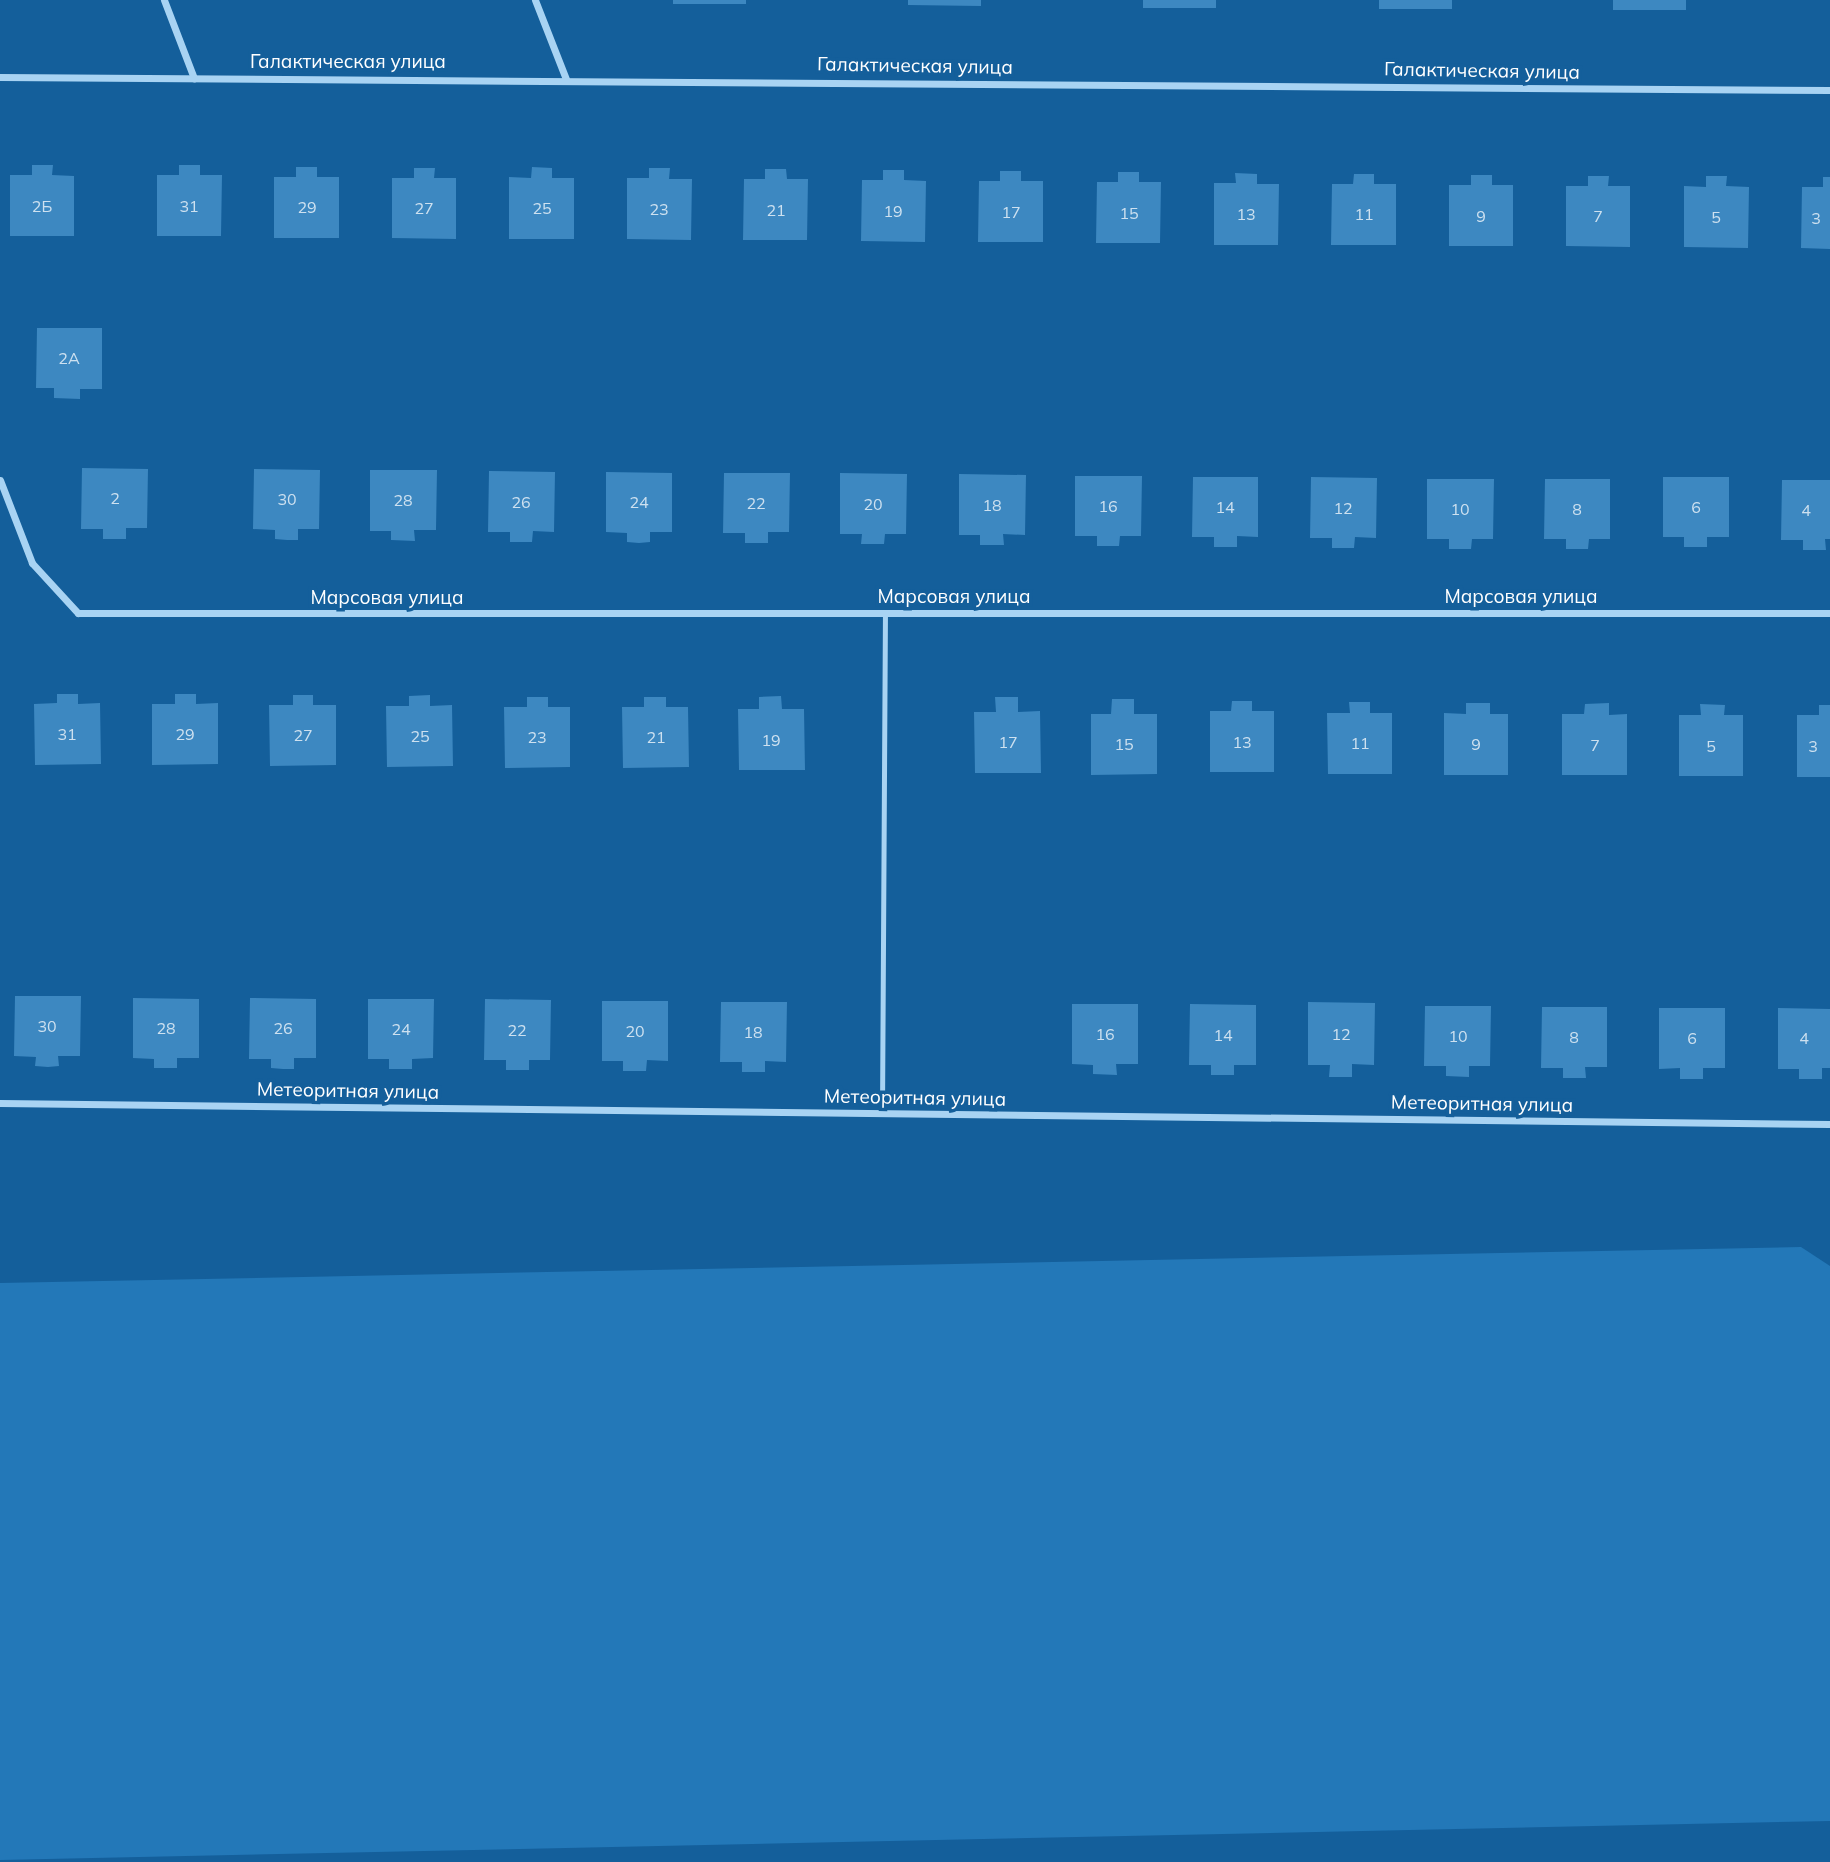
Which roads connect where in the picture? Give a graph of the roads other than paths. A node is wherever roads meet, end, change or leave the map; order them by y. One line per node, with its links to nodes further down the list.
1 (164, 0): 4 (street)
2 (535, 0): 5 (street)
3 (0, 77): 4 (street, Галактическая улица)
4 (194, 78): 5 (street, Галактическая улица)
5 (566, 79): 6 (street, Галактическая улица)
6 (1830, 90)
7 (0, 480): 8 (street, Марсовая улица)
8 (885, 613): 9 (street, Марсовая улица); 11 (lane)
9 (1830, 613)
10 (0, 1103): 11 (street, Метеоритная улица)
11 (882, 1113): 12 (street, Метеоритная улица)
12 (1830, 1124)

